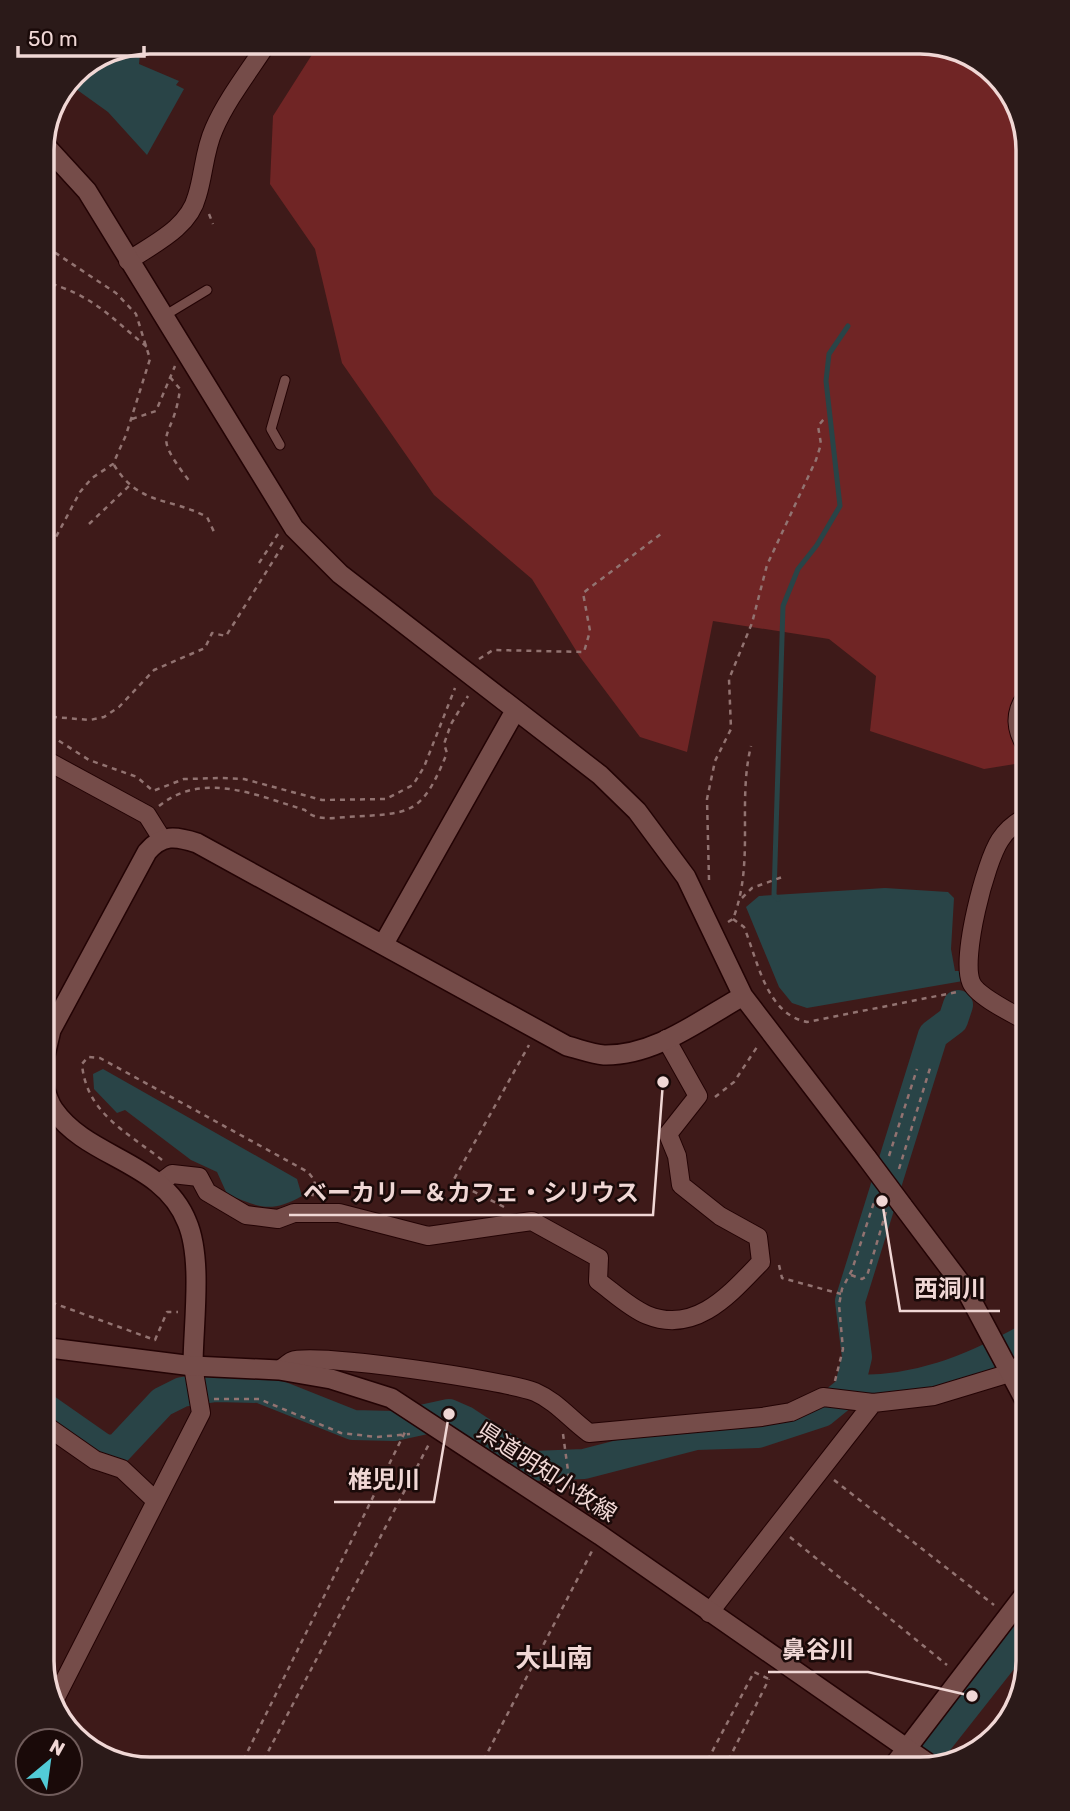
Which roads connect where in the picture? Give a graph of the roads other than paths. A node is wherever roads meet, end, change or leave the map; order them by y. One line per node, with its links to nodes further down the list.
1 (260, 54): 3 (street)
2 (54, 155): 3 (street)
3 (128, 261): 5 (street)
4 (207, 290): 5 (lane)
5 (164, 317): 8 (street)
6 (285, 380): 7 (lane)
7 (280, 444)
8 (514, 711): 12 (street); 13 (street)
9 (54, 765): 11 (street)
10 (1016, 822): 14 (street)
11 (162, 839): 12 (street); 15 (street)
12 (383, 945): 16 (street)
13 (743, 996): 16 (street); 21 (street, bridge)
14 (1016, 1014)
15 (54, 1024)
16 (666, 1039): 18 (street)
17 (54, 1111): 18 (street)
18 (160, 1183): 23 (street)
19 (54, 1350): 23 (street, 県道明知小牧線)
20 (1016, 1364): 21 (street)
21 (1008, 1368): 24 (street); 25 (street)
22 (279, 1370): 23 (street, 県道明知小牧線); 25 (street); 29 (street, 県道明知小牧線)
23 (194, 1371): 27 (street)
24 (1016, 1383)
25 (873, 1403): 29 (street)
26 (54, 1431): 27 (street)
27 (156, 1501): 30 (street)
28 (1016, 1606): 31 (street)
29 (709, 1613): 31 (street, 県道明知小牧線)
30 (59, 1691)
31 (906, 1749): 32 (street); 33 (street, 県道明知小牧線)
32 (900, 1757)
33 (918, 1757)

